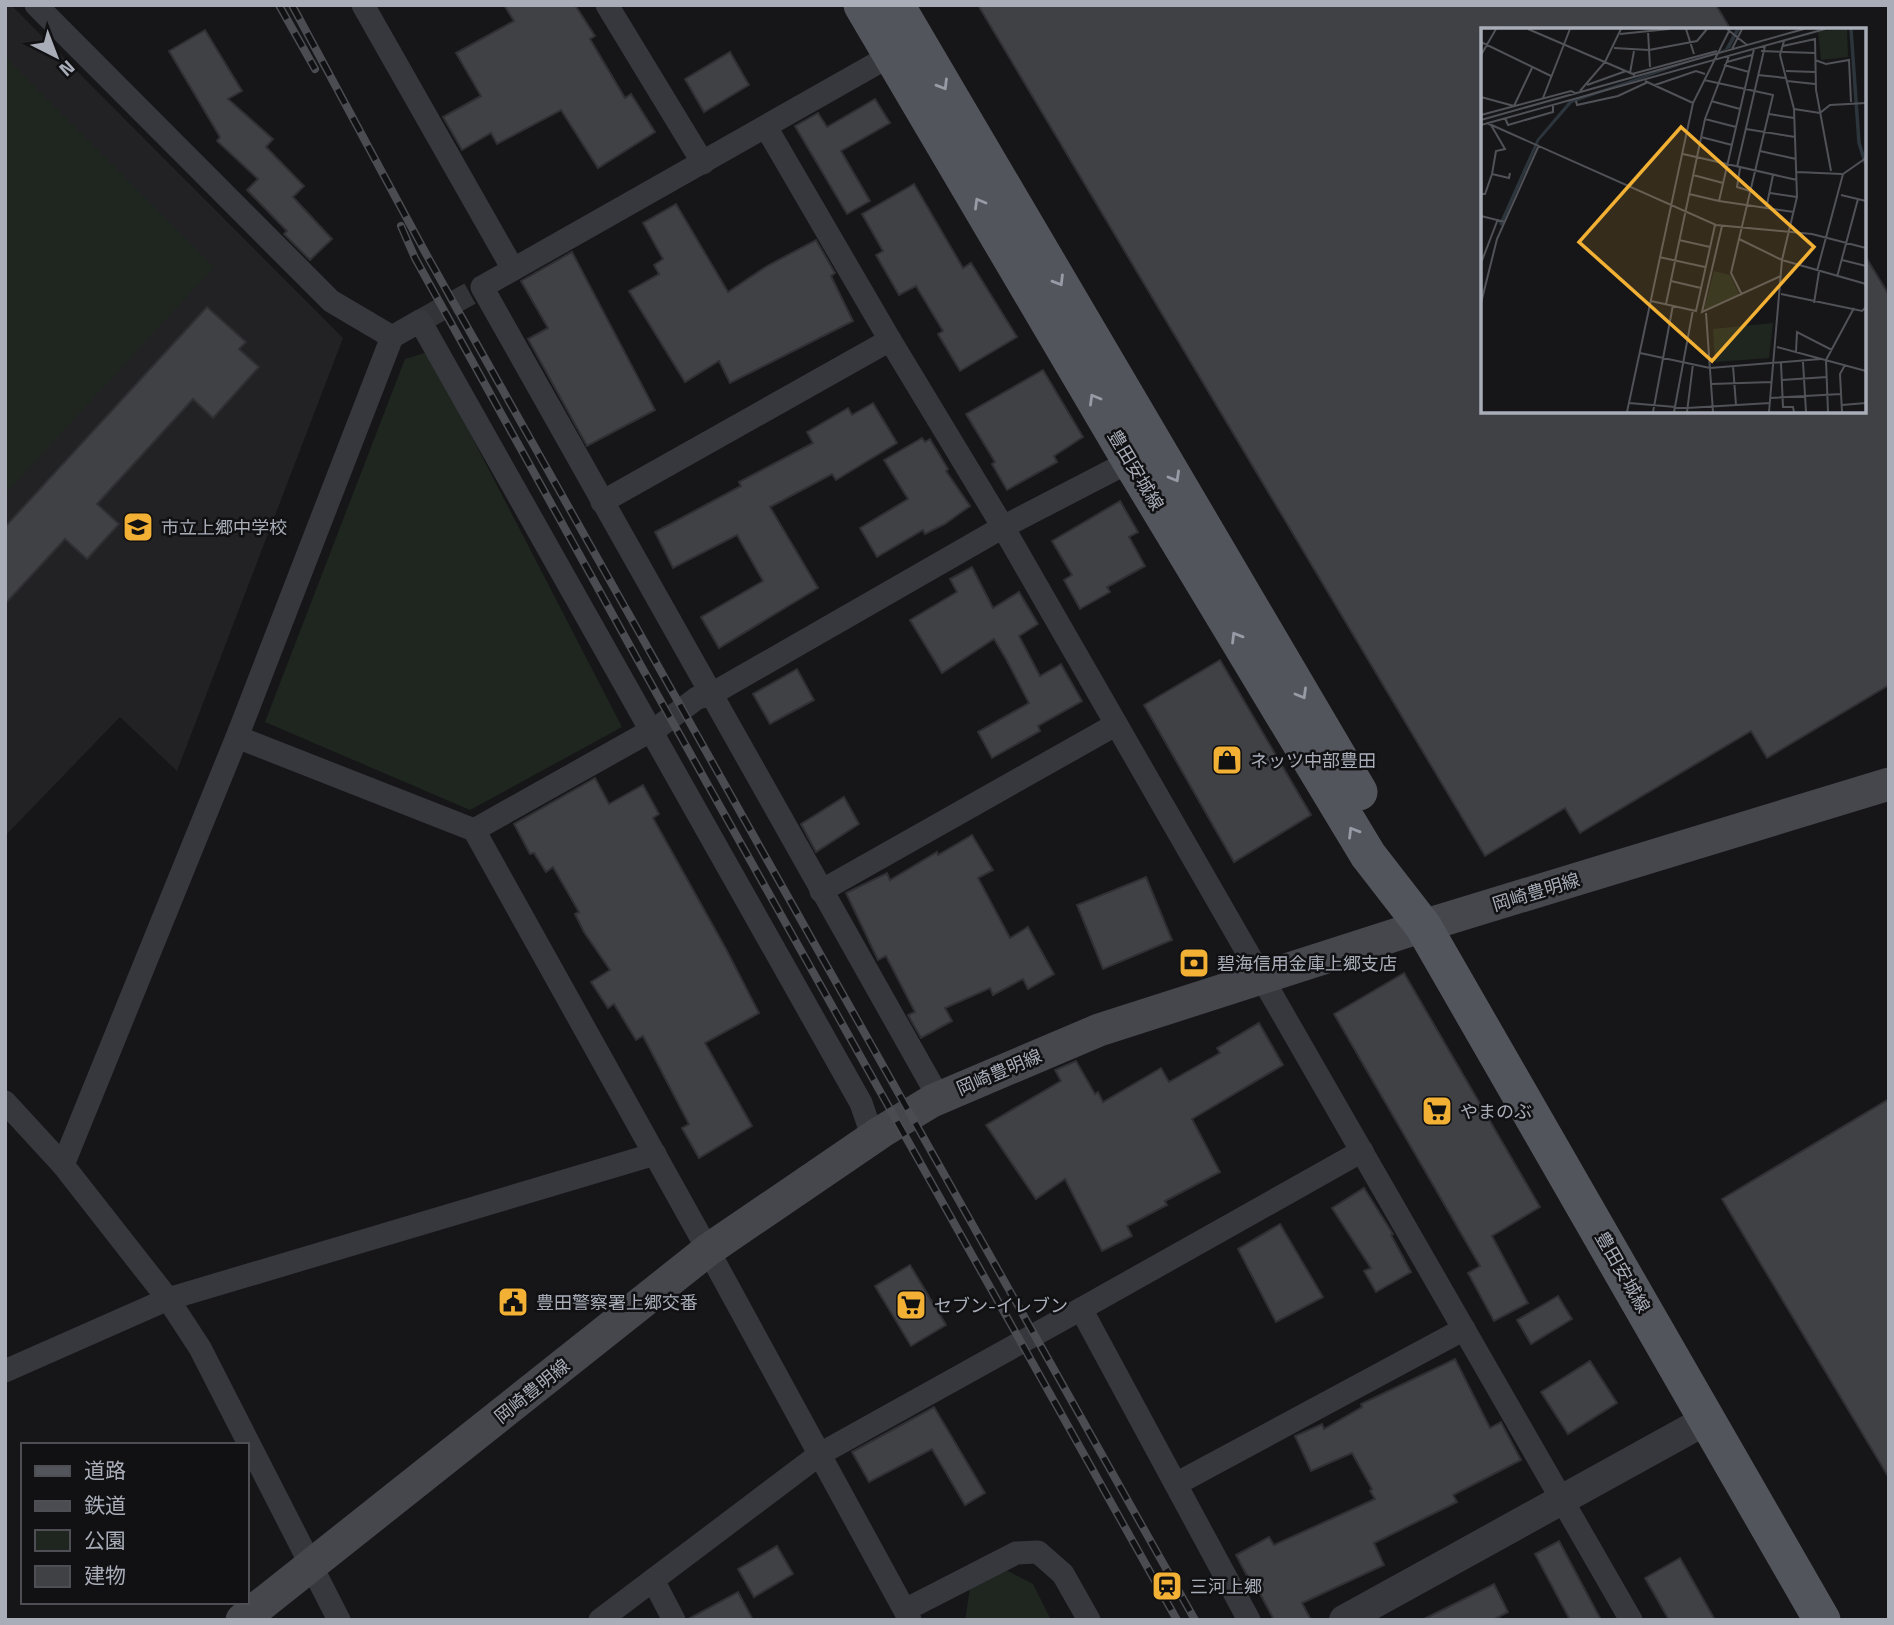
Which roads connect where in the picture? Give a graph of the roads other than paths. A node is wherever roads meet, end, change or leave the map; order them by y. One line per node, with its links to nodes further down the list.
1 (36, 5): 10 (street)
2 (363, 5): 9 (street)
3 (607, 5): 8 (street)
4 (862, 5): 6 (main road, 豊田安城線)
5 (896, 5): 6 (main road, 豊田安城線)
6 (904, 47): 7 (street); 12 (main road, 豊田安城線)
7 (766, 127): 8 (street); 11 (street)
8 (703, 163): 9 (street)
9 (513, 269): 13 (street)
10 (391, 337): 17 (street); 18 (street)
11 (890, 340): 13 (street); 14 (street)
12 (1144, 454): 14 (street); 22 (main road, 豊田安城線)
13 (602, 502): 15 (street)
14 (1003, 527): 15 (street); 16 (street)
15 (710, 695): 17 (street); 21 (street)
16 (1115, 725): 21 (street); 23 (street)
17 (649, 731): 20 (street); 26 (street)
18 (237, 737): 20 (street); 29 (street)
19 (1889, 784): 22 (main road, 岡崎豊明線)
20 (474, 830): 28 (street)
21 (821, 891): 24 (street)
22 (1423, 926): 23 (main road, 岡崎豊明線); 35 (main road, 豊田安城線)
23 (1260, 976): 24 (main road, 岡崎豊明線); 27 (street)
24 (939, 1098): 26 (main road, 岡崎豊明線)
25 (5, 1102): 29 (street)
26 (873, 1138): 30 (main road, 岡崎豊明線)
27 (1362, 1151): 32 (street); 33 (street)
28 (655, 1154): 30 (street); 31 (street)
29 (63, 1165): 31 (street)
30 (708, 1250): 36 (street); 39 (main road, 岡崎豊明線)
31 (168, 1299): 34 (street); 39 (street)
32 (1081, 1309): 36 (street); 37 (street)
33 (1464, 1329): 37 (street); 38 (street)
34 (5, 1371)
35 (1708, 1419): 38 (street); 50 (main road, 豊田安城線)
36 (820, 1454): 40 (street); 41 (street)
37 (1176, 1484): 47 (street)
38 (1562, 1499): 48 (street); 49 (street)
39 (312, 1567): 42 (main road, 岡崎豊明線); 43 (street)
40 (653, 1580): 44 (street); 45 (street)
41 (907, 1615): 46 (street)
42 (242, 1620)
43 (339, 1620)
44 (600, 1620)
45 (674, 1620)
46 (1088, 1620)
47 (1249, 1620)
48 (1344, 1620)
49 (1631, 1620)
50 (1822, 1620)

